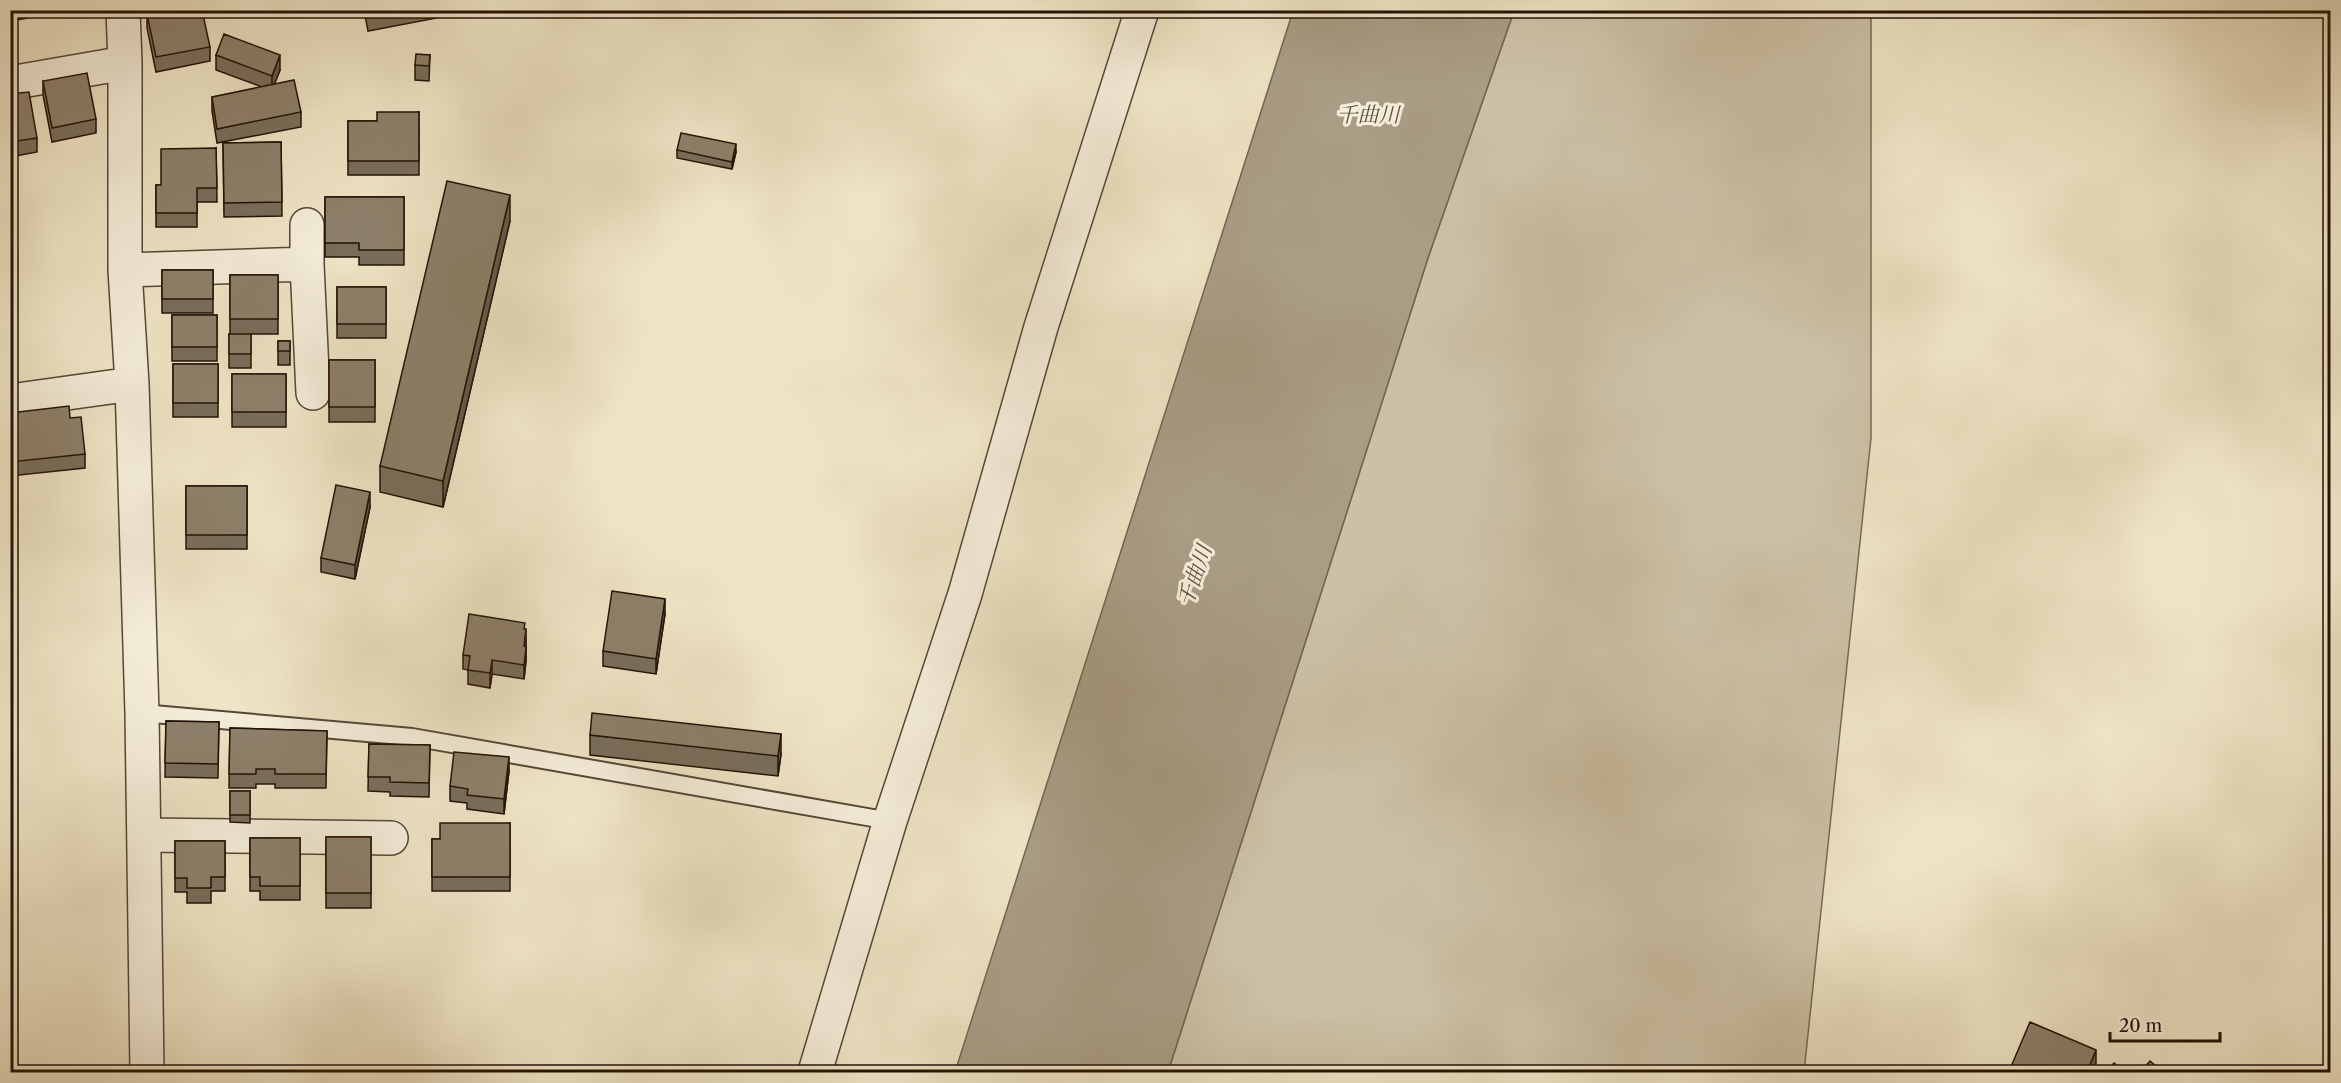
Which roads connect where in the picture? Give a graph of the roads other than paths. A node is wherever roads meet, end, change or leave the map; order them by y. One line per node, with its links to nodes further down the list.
1 (1142, 10): 12 (street)
2 (128, 11): 3 (street)
3 (125, 63): 4 (street); 7 (street)
4 (10, 83)
5 (307, 225): 6 (street)
6 (307, 264): 7 (street); 9 (street)
7 (125, 270): 8 (street)
8 (132, 384): 10 (street); 11 (street)
9 (313, 393)
10 (10, 400)
11 (142, 713): 12 (lane); 13 (street)
12 (891, 821): 16 (street)
13 (144, 835): 14 (street); 15 (street)
14 (391, 838)
15 (147, 1072)
16 (815, 1072)

